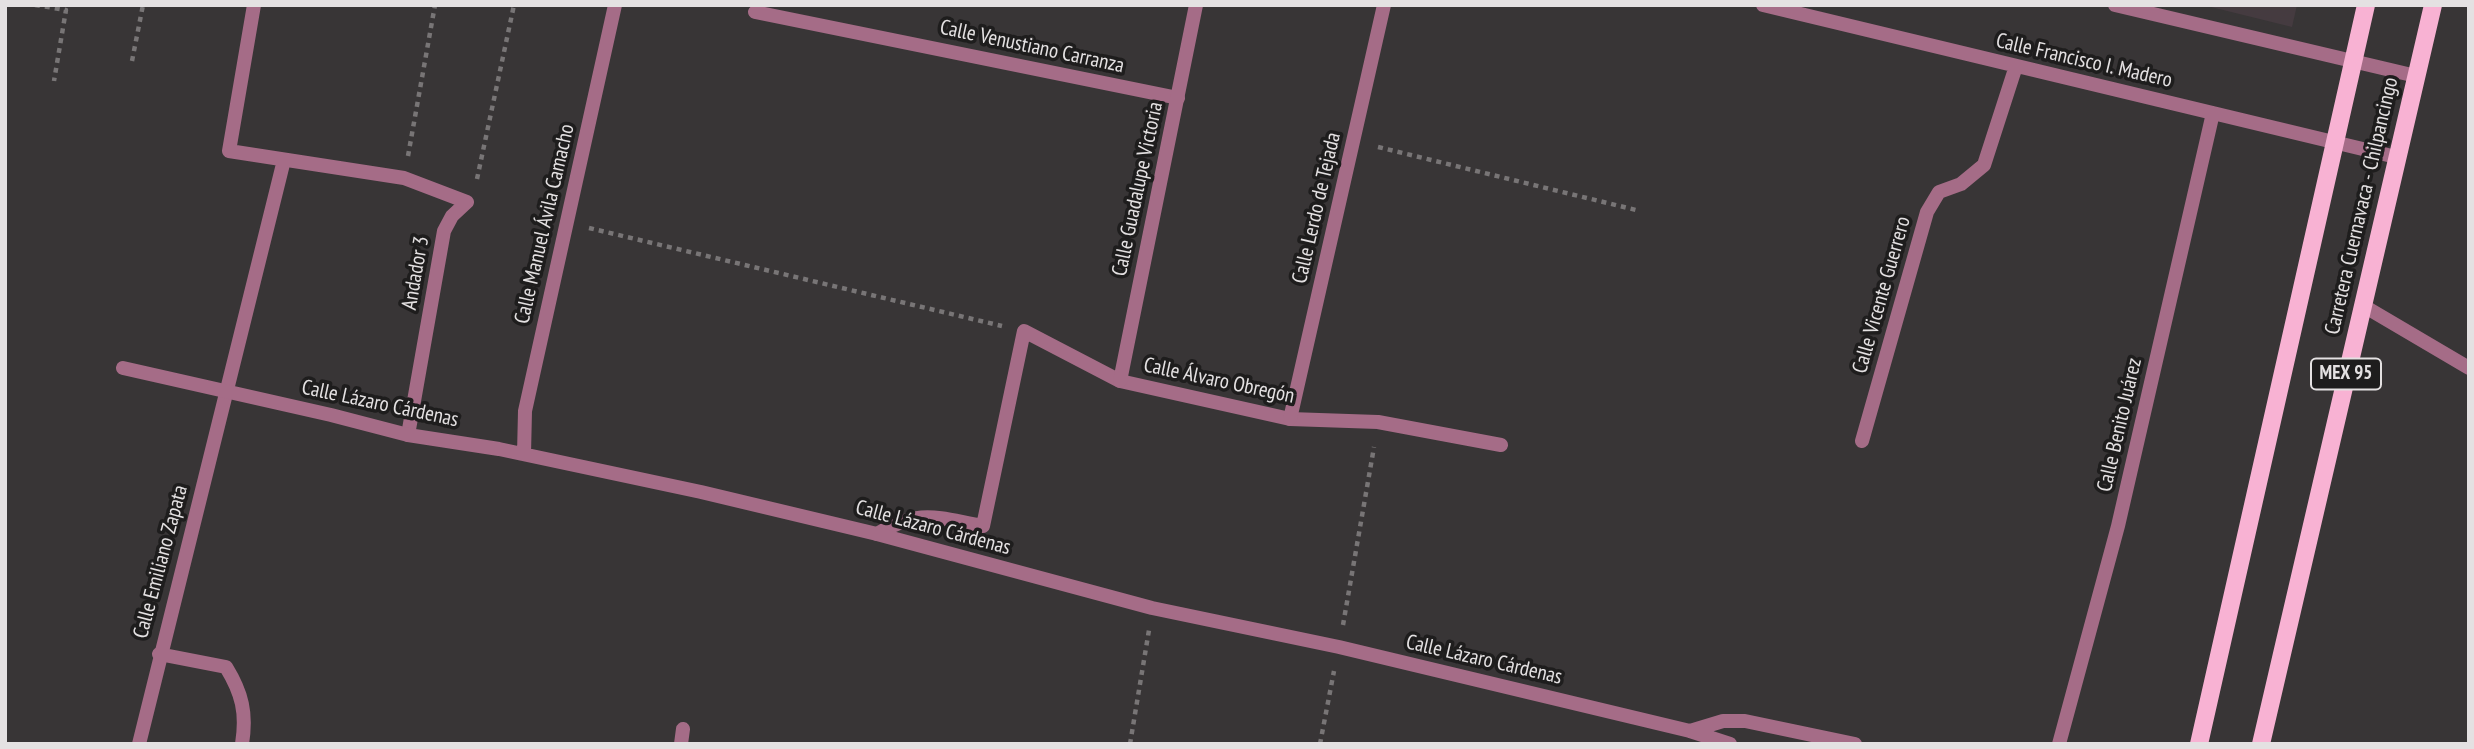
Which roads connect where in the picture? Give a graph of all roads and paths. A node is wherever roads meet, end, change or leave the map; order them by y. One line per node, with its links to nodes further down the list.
1 (35, 5): 18 (path)
2 (143, 5): 14 (path)
3 (254, 5): 24 (street)
4 (435, 5): 25 (path)
5 (514, 5): 26 (path)
6 (615, 5): 28 (street, Calle Manuel Ávila Camacho)
7 (1196, 5): 19 (street, Calle Guadalupe Victoria)
8 (1384, 5): 21 (street, Calle Lerdo de Tejada)
9 (1763, 5): 16 (street, Calle Francisco I. Madero)
10 (2115, 5): 15 (street)
11 (2366, 5): 15 (main road, Carretera Cuernavaca - Chilpancingo / MEX 95)
12 (2432, 5): 17 (main road, Carretera Cuernavaca - Chilpancingo / MEX 95)
13 (755, 12): 19 (street, Calle Venustiano Carranza)
14 (132, 61)
15 (2353, 61): 17 (street); 22 (main road, Carretera Cuernavaca - Chilpancingo / MEX 95)
16 (2016, 66): 20 (street, Calle Francisco I. Madero); 38 (street, Calle Vicente Guerrero)
17 (2416, 76): 23 (main road, Carretera Cuernavaca - Chilpancingo / MEX 95)
18 (54, 81)
19 (1178, 98): 33 (street, Calle Guadalupe Victoria)
20 (2213, 113): 22 (street, Calle Francisco I. Madero); 54 (street, Calle Benito Juárez)
21 (1353, 141): 27 (path); 35 (street, Calle Lerdo de Tejada)
22 (2334, 142): 23 (street, Calle Francisco I. Madero); 55 (main road, Carretera Cuernavaca - Chilpancingo / MEX 95)
23 (2396, 157): 29 (main road, Carretera Cuernavaca - Chilpancingo / MEX 95)
24 (284, 160): 25 (street); 34 (street, Calle Emiliano Zapata)
25 (404, 178): 26 (street)
26 (467, 202): 37 (street, Andador 3)
27 (1636, 210)
28 (567, 223): 30 (path); 40 (street, Calle Manuel Ávila Camacho)
29 (2362, 305): 32 (street); 56 (main road, Carretera Cuernavaca - Chilpancingo / MEX 95)
30 (1024, 331): 33 (street, Calle Álvaro Obregón); 41 (street)
31 (122, 369): 34 (street, Calle Lázaro Cárdenas)
32 (2469, 369)
33 (1120, 382): 35 (street, Calle Álvaro Obregón)
34 (228, 391): 37 (street, Calle Lázaro Cárdenas); 44 (street, Calle Emiliano Zapata)
35 (1290, 419): 36 (street, Calle Álvaro Obregón)
36 (1378, 422): 39 (street, Calle Álvaro Obregón); 43 (path)
37 (408, 435): 40 (street, Calle Lázaro Cárdenas)
38 (1862, 441)
39 (1501, 445)
40 (524, 454): 41 (street, Calle Lázaro Cárdenas)
41 (877, 534): 42 (street, Calle Lázaro Cárdenas)
42 (1152, 608): 43 (street, Calle Lázaro Cárdenas); 50 (path)
43 (1339, 647): 46 (street, Calle Lázaro Cárdenas); 51 (path)
44 (159, 654): 47 (street, Calle Emiliano Zapata); 48 (street)
45 (683, 729): 49 (street)
46 (1690, 731): 52 (street, Calle Lázaro Cárdenas); 53 (street)
47 (139, 744)
48 (242, 744)
49 (681, 744)
50 (1130, 744)
51 (1320, 744)
52 (1730, 744)
53 (1856, 744)
54 (2059, 744)
55 (2199, 744)
56 (2261, 744)

